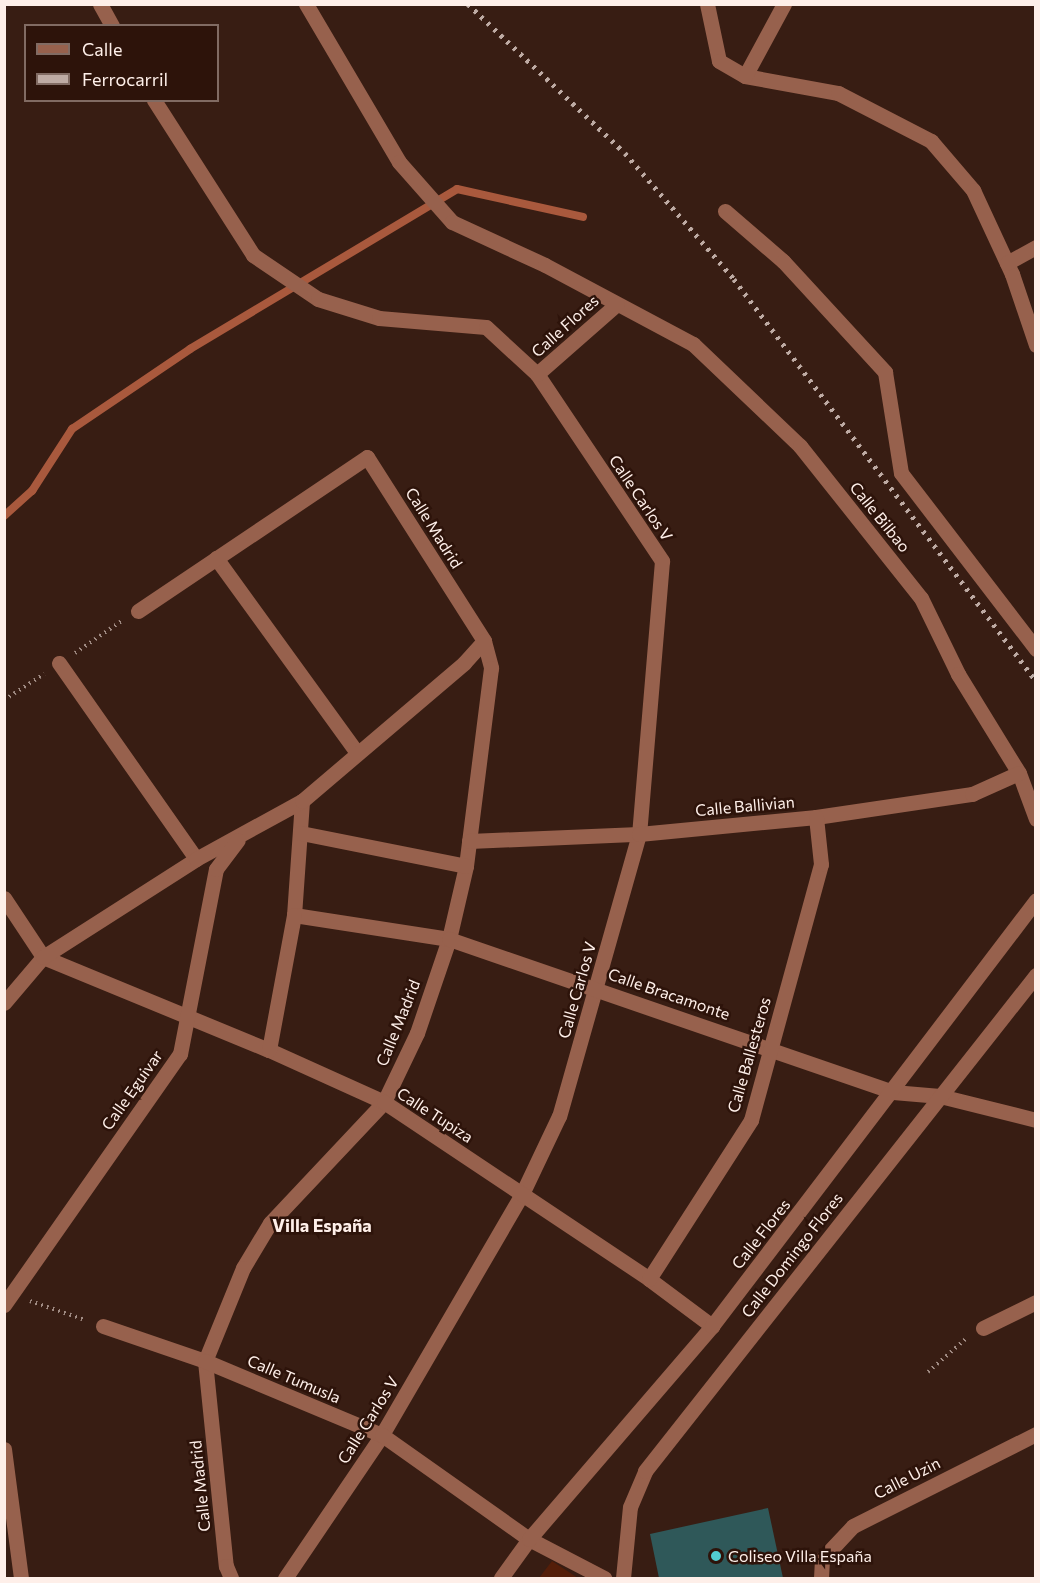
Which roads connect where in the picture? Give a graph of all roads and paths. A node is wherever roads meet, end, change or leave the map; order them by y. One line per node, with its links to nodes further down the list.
1 (100, 4): 5 (street)
2 (306, 4): 11 (street, Calle Bilbao)
3 (707, 4): 6 (street)
4 (784, 4): 6 (street)
5 (111, 24)
6 (745, 76): 10 (street)
7 (155, 102): 13 (street, Calle Carlos V)
8 (725, 211): 17 (street)
9 (1035, 247): 10 (street)
10 (1007, 263): 12 (street)
11 (617, 304): 13 (street, Calle Flores); 20 (street, Calle Bilbao)
12 (1035, 345)
13 (537, 374): 25 (street, Calle Carlos V)
14 (216, 558): 15 (street); 16 (street, Calle Madrid); 19 (street)
15 (138, 611)
16 (484, 641): 19 (street); 27 (street, Calle Madrid)
17 (1035, 649)
18 (59, 663): 28 (street)
19 (357, 753): 21 (street)
20 (1019, 773): 22 (street, Calle Ballivian); 23 (street, Calle Bilbao)
21 (302, 801): 24 (street); 26 (street)
22 (816, 817): 25 (street, Calle Ballivian); 39 (street, Calle Ballesteros)
23 (1035, 819)
24 (301, 834): 29 (street); 32 (street)
25 (639, 834): 27 (street, Calle Ballivian); 36 (street, Calle Carlos V)
26 (239, 838): 28 (street); 38 (street, Calle Eguivar)
27 (469, 841): 29 (street, Calle Madrid)
28 (196, 859): 34 (street)
29 (466, 866): 33 (street, Calle Madrid)
30 (4, 898): 34 (street)
31 (1035, 900): 41 (street, Calle Flores)
32 (294, 915): 33 (street, Calle Bracamonte); 40 (street)
33 (449, 939): 36 (street, Calle Bracamonte); 43 (street, Calle Madrid)
34 (44, 957): 37 (street); 38 (street, Calle Tupiza)
35 (1035, 975): 42 (street, Calle Domingo Flores)
36 (597, 988): 39 (street, Calle Bracamonte); 45 (street, Calle Carlos V)
37 (4, 1003)
38 (189, 1020): 40 (street, Calle Tupiza); 47 (street, Calle Eguivar)
39 (771, 1048): 41 (street, Calle Bracamonte); 46 (street, Calle Ballesteros)
40 (269, 1050): 43 (street, Calle Tupiza)
41 (893, 1092): 42 (street, Calle Bracamonte); 50 (street, Calle Flores)
42 (940, 1096): 44 (street, Calle Bracamonte); 63 (street, Calle Domingo Flores)
43 (384, 1102): 45 (street, Calle Tupiza); 52 (street, Calle Madrid)
44 (1035, 1120)
45 (522, 1194): 46 (street, Calle Tupiza); 55 (street, Calle Carlos V)
46 (649, 1279): 50 (street, Calle Tupiza)
47 (7, 1299): 49 (path)
48 (1035, 1302): 51 (street)
49 (103, 1326): 52 (street, Calle Tumusla)
50 (711, 1326): 57 (street, Calle Flores)
51 (983, 1328): 53 (path)
52 (205, 1361): 55 (street, Calle Tumusla); 59 (street, Calle Madrid)
53 (928, 1372)
54 (1035, 1434): 64 (street, Calle Uzin)
55 (382, 1435): 57 (street, Calle Tumusla); 60 (street, Calle Carlos V)
56 (4, 1449): 58 (street)
57 (529, 1539): 61 (street, Calle Flores); 62 (street, Calle Tumusla)
58 (21, 1578)
59 (231, 1578)
60 (285, 1578)
61 (501, 1578)
62 (604, 1578)
63 (622, 1578)
64 (821, 1578)

